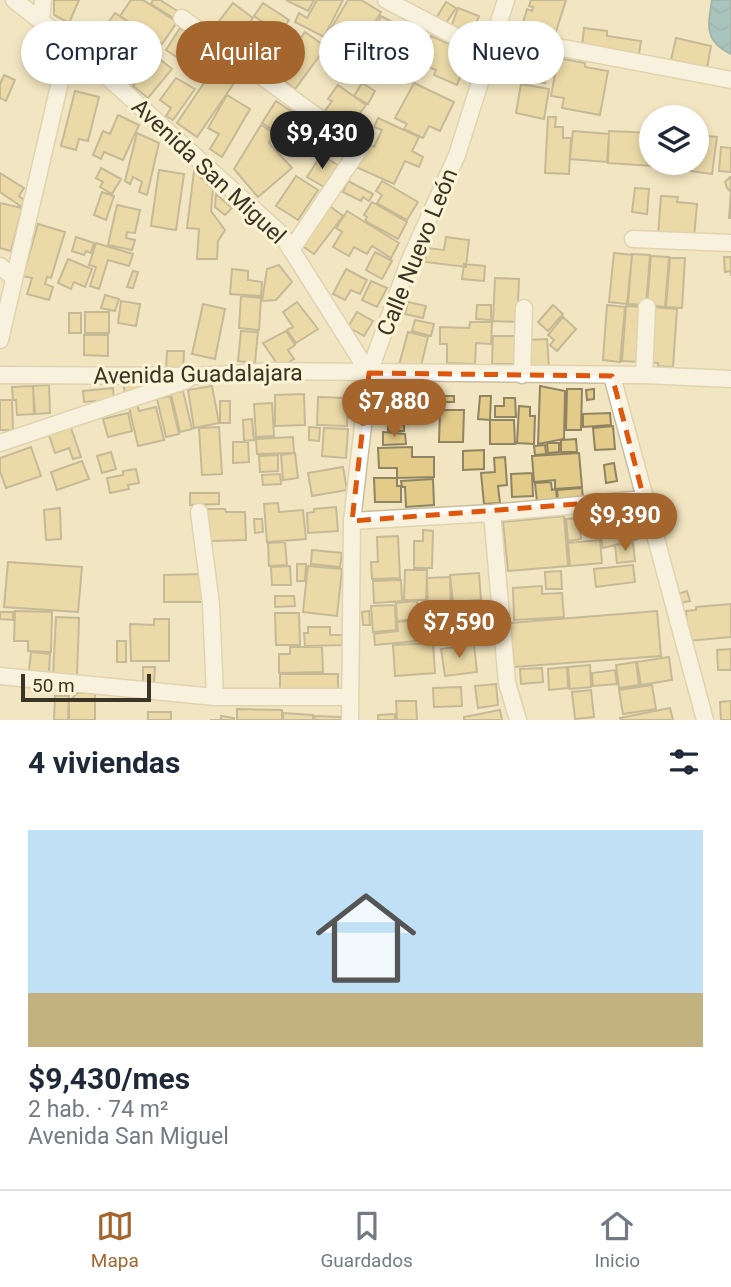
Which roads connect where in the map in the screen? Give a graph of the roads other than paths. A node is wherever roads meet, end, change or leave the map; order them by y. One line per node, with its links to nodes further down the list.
1 (14, 0): 6 (street, Avenida San Miguel)
2 (43, 0): 6 (street)
3 (386, 0): 8 (street)
4 (506, 0): 7 (street, Calle Nuevo León)
5 (182, 18): 16 (street)
6 (41, 20)
7 (499, 21)
8 (448, 32)
9 (564, 48): 10 (street)
10 (731, 80)
11 (59, 84): 18 (street)
12 (114, 84): 16 (street, Avenida San Miguel)
13 (479, 84): 22 (street, Calle Nuevo León)
14 (634, 239): 15 (street)
15 (731, 243)
16 (291, 250): 22 (street, Avenida San Miguel)
17 (0, 266): 18 (street)
18 (14, 278): 21 (street)
19 (647, 307): 25 (street)
20 (524, 308): 24 (street)
21 (0, 340)
22 (369, 373): 24 (street, Avenida Guadalajara); 26 (street, Avenida Guadalajara); 33 (street, Calle Nuevo León)
23 (0, 375): 26 (street, Avenida Guadalajara)
24 (522, 375): 27 (street, Avenida Guadalajara)
25 (644, 375): 27 (street, Avenida Guadalajara); 28 (street, Avenida Guadalajara)
26 (199, 376): 29 (street)
27 (612, 376): 30 (street)
28 (731, 379)
29 (0, 443)
30 (644, 499): 32 (street); 39 (street)
31 (198, 512): 35 (street)
32 (492, 513): 33 (street); 38 (street)
33 (352, 521): 36 (street, Calle Nuevo León)
34 (0, 676): 35 (street)
35 (215, 697): 36 (street)
36 (349, 697): 37 (street, Calle Nuevo León)
37 (350, 720)
38 (518, 720)
39 (705, 720)

